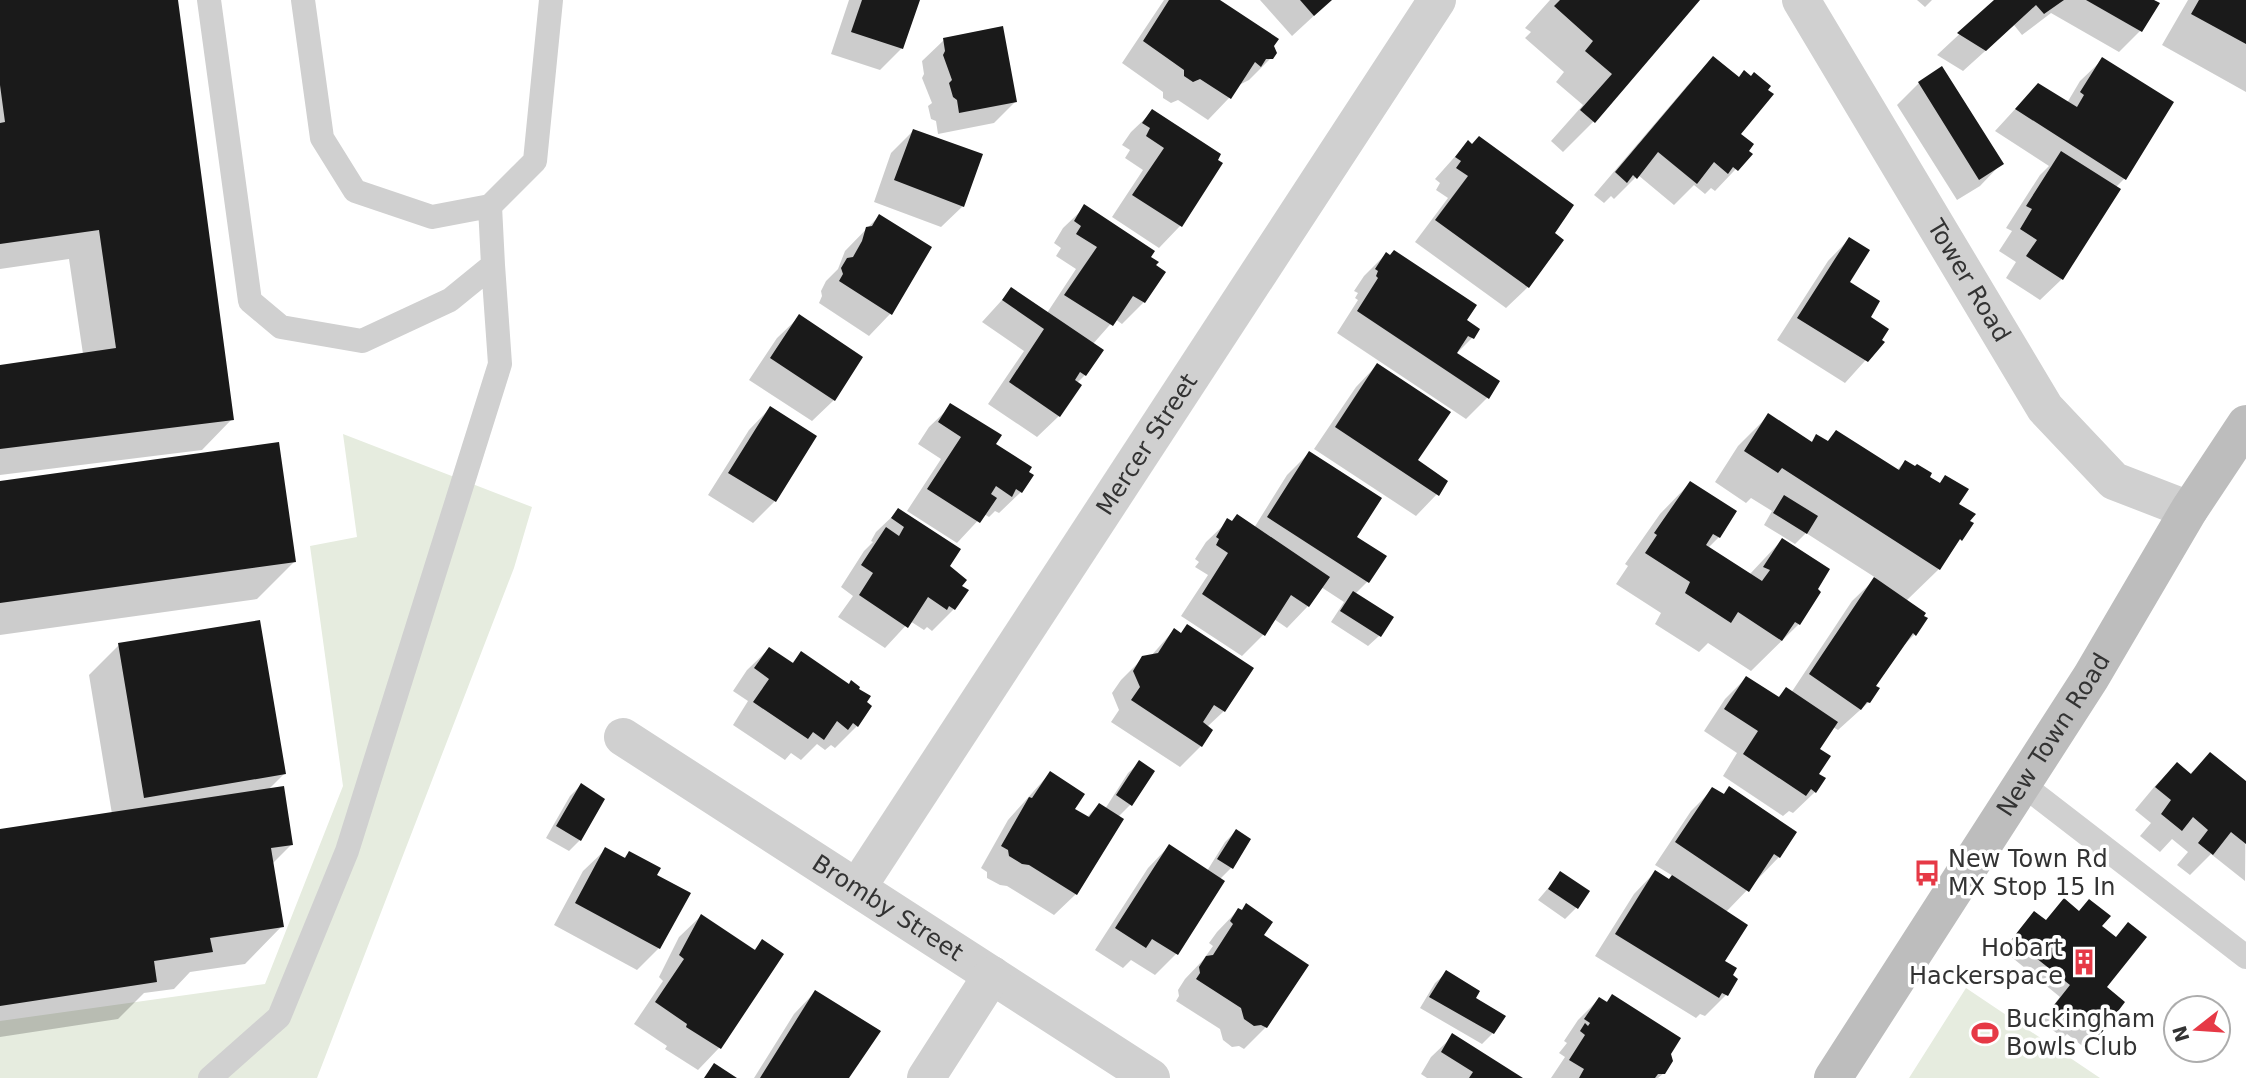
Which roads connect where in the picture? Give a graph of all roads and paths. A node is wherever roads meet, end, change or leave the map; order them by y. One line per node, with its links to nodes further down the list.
1 (209, 0): 7 (lane)
2 (303, 0): 6 (lane)
3 (551, 0): 6 (lane)
4 (1437, 0): 12 (street, Mercer Street)
5 (1801, 0): 9 (street, Tower Road)
6 (490, 206): 7 (lane)
7 (492, 265): 15 (lane)
8 (2246, 424): 9 (main road, New Town Road)
9 (2189, 510): 11 (main road, New Town Road)
10 (623, 737): 12 (street, Bromby Street)
11 (2022, 784): 13 (lane); 18 (main road, New Town Road)
12 (857, 888): 14 (street, Bromby Street)
13 (2246, 957)
14 (992, 975): 16 (street); 17 (street, Bromby Street)
15 (211, 1078)
16 (926, 1078)
17 (1151, 1078)
18 (1833, 1078)

